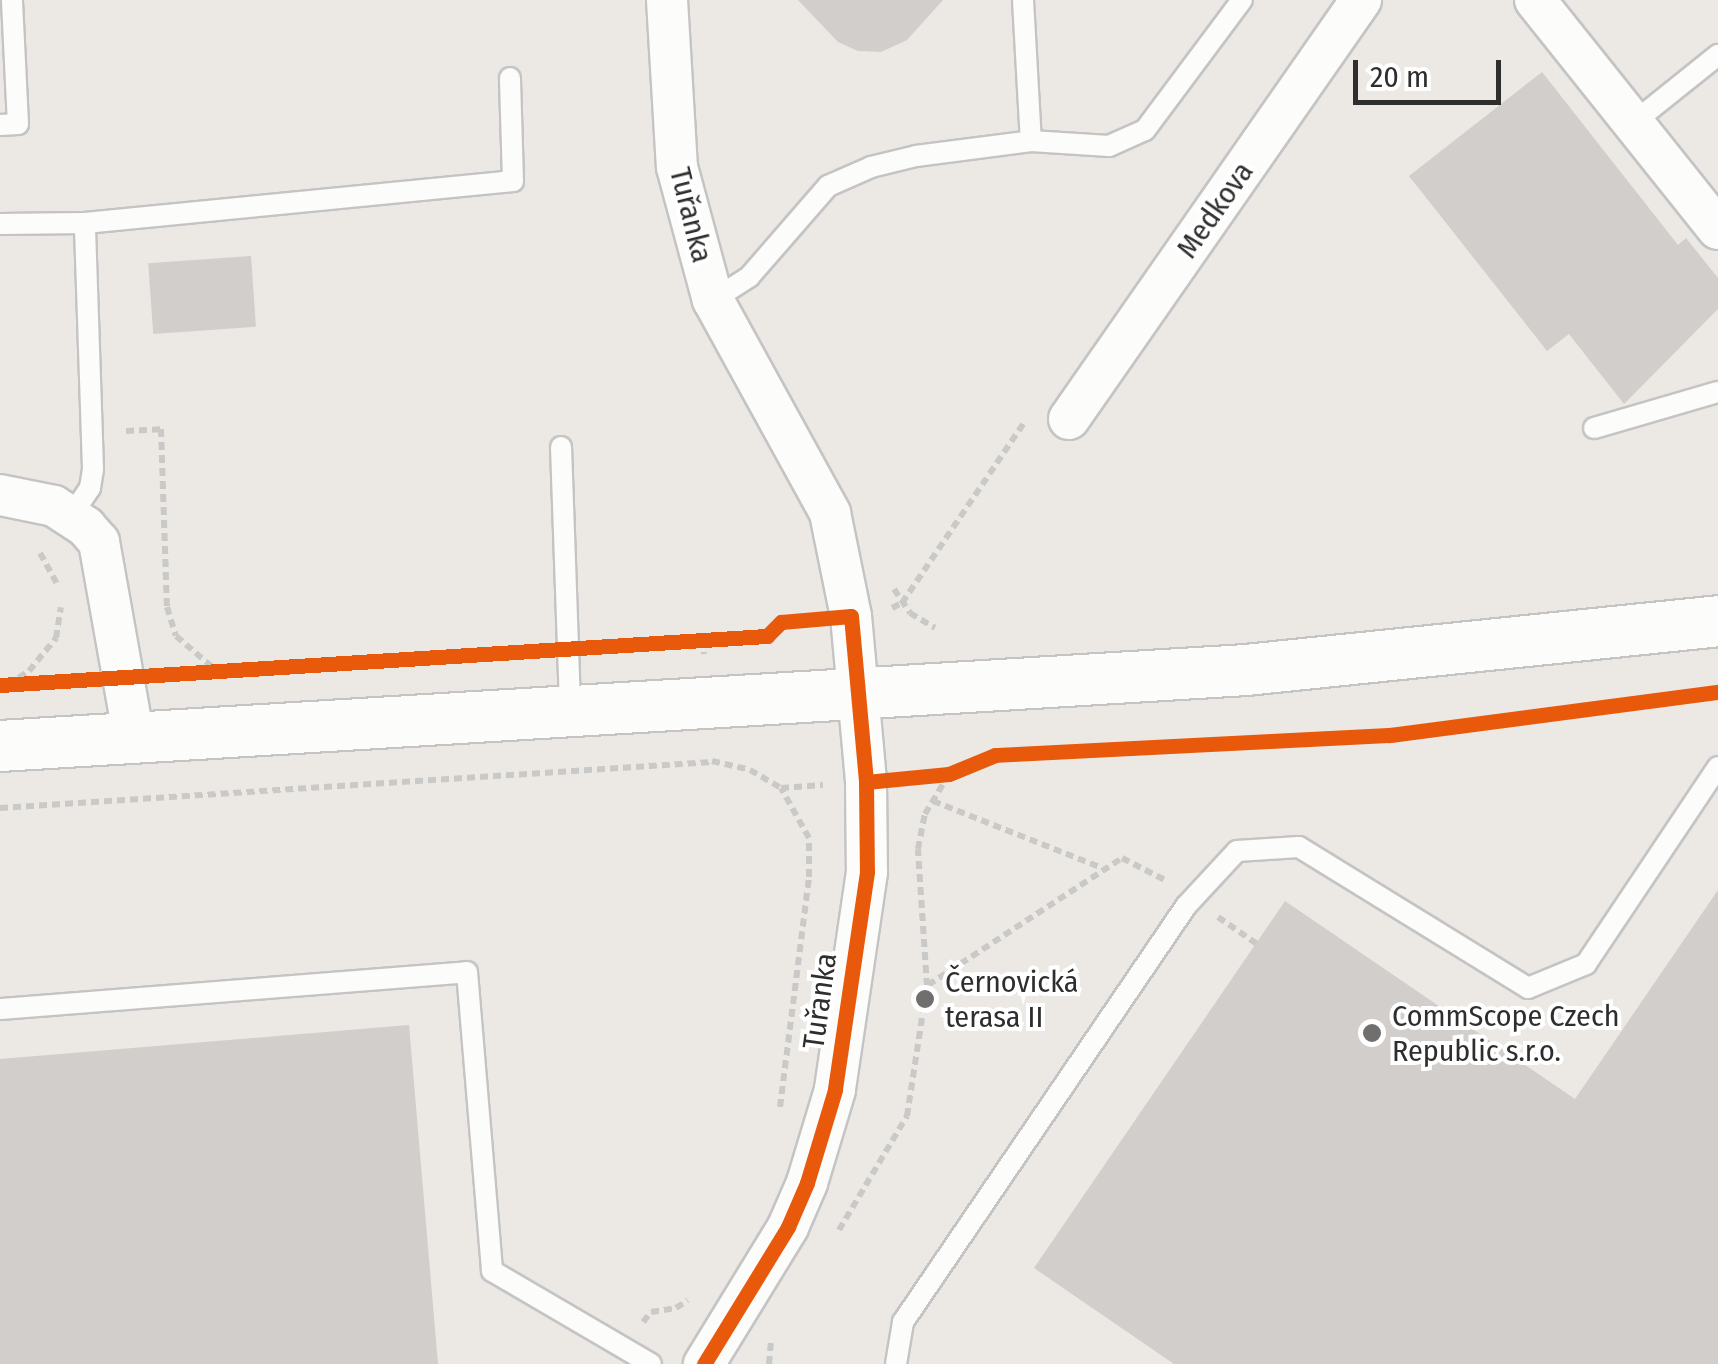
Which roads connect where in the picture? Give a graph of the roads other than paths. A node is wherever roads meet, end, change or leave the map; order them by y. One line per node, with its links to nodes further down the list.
1 (12, 0): 7 (lane)
2 (667, 0): 17 (street, Tuřanka)
3 (1023, 0): 13 (lane)
4 (1242, 0): 13 (lane)
5 (1360, 0): 19 (street, Medkova)
6 (1535, 0): 11 (street)
7 (6, 24): 10 (lane)
8 (1718, 54): 11 (lane)
9 (510, 78): 14 (lane)
10 (8, 88): 12 (lane)
11 (1633, 123): 16 (street)
12 (0, 124)
13 (1031, 141): 17 (lane)
14 (85, 223): 15 (lane); 23 (lane)
15 (0, 224)
16 (1718, 230)
17 (713, 300): 25 (street, Tuřanka)
18 (1718, 392): 20 (lane)
19 (1069, 420)
20 (1594, 428)
21 (561, 447): 26 (lane)
22 (0, 495): 23 (street)
23 (70, 516): 27 (street)
24 (1718, 621): 25 (street)
25 (860, 696): 26 (street); 32 (street, Tuřanka)
26 (570, 711): 27 (street)
27 (134, 738): 28 (street)
28 (0, 746)
29 (1718, 767): 33 (lane)
30 (0, 1009): 31 (lane)
31 (651, 1364)
32 (704, 1364)
33 (896, 1364)

